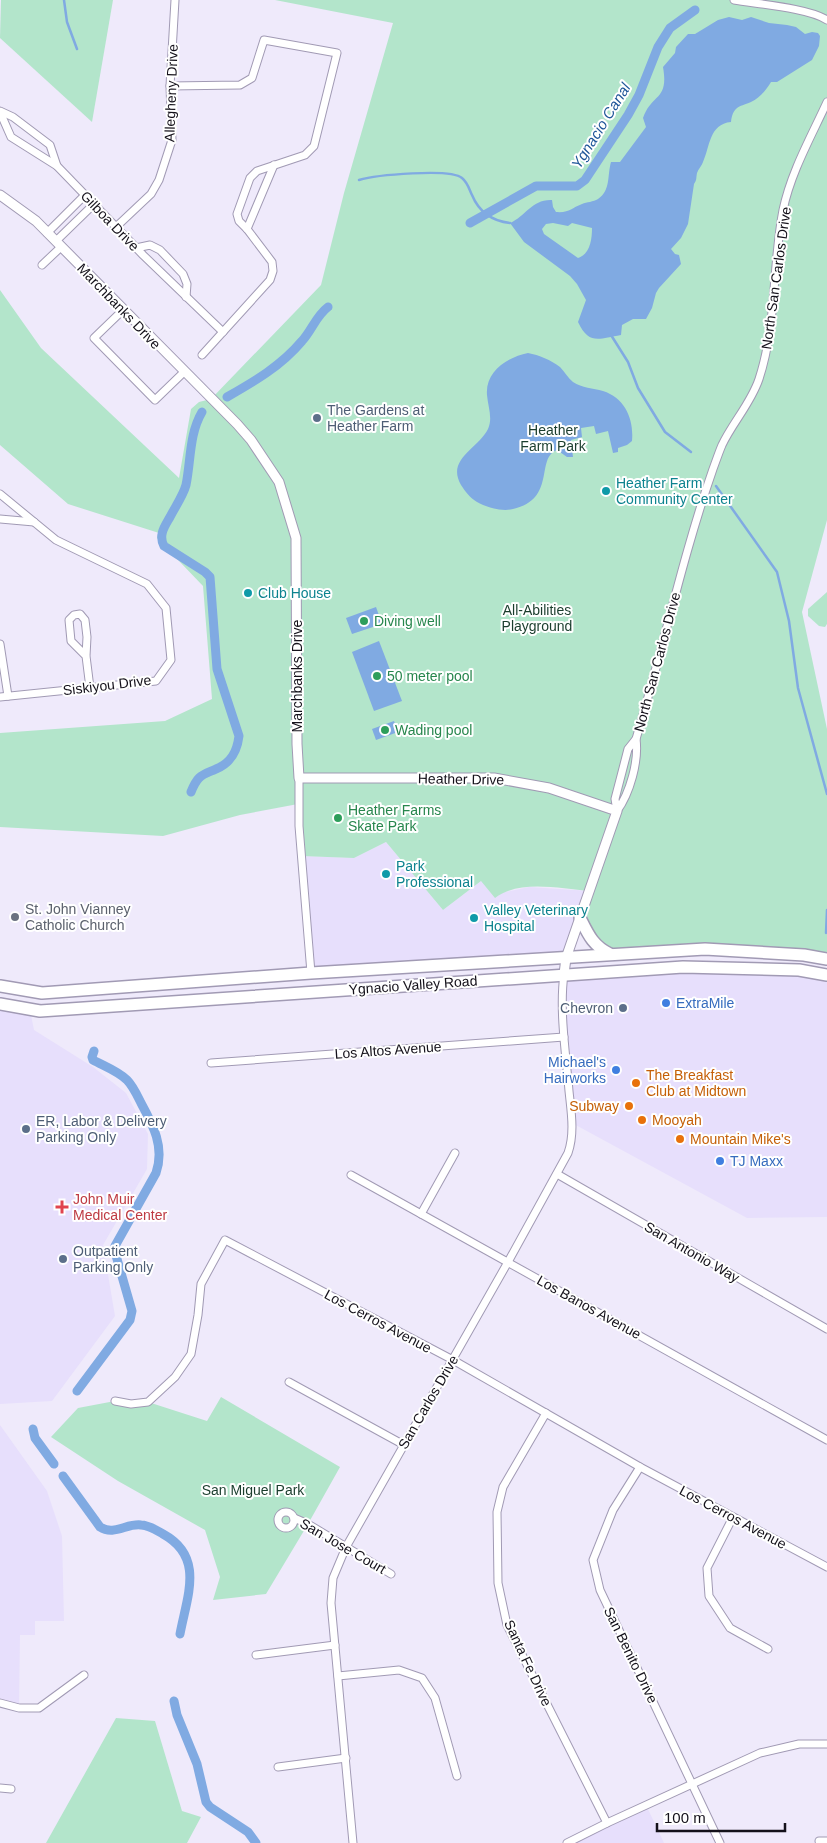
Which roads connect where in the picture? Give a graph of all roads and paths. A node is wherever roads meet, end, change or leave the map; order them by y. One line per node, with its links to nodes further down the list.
1 (734, 0): 3 (street)
2 (175, 4): 4 (street, Allegheny Drive)
3 (827, 20)
4 (170, 84): 8 (street); 12 (street, Allegheny Drive)
5 (827, 102): 32 (street, North San Carlos Drive)
6 (0, 111): 7 (street); 7 (street, Gilboa Drive)
7 (57, 166): 10 (street, Gilboa Drive)
8 (274, 166): 13 (street); 13 (street)
9 (0, 195): 14 (street, Marchbanks Drive)
10 (85, 195): 11 (street, Gilboa Drive); 14 (street)
11 (94, 204): 12 (street, Gilboa Drive); 15 (street)
12 (116, 227): 16 (street, Gilboa Drive)
13 (247, 229): 20 (street)
14 (48, 233): 15 (street, Marchbanks Drive)
15 (58, 244): 17 (street); 19 (street, Marchbanks Drive)
16 (136, 248): 18 (street, Gilboa Drive); 18 (street)
17 (42, 265)
18 (186, 297): 20 (street, Gilboa Drive)
19 (123, 310): 22 (street, Marchbanks Drive); 22 (street)
20 (223, 332): 21 (street)
21 (202, 354)
22 (184, 372): 31 (street, Marchbanks Drive)
23 (0, 494): 25 (street, Siskiyou Drive)
24 (0, 519): 25 (street)
25 (34, 522): 28 (street, Siskiyou Drive)
26 (0, 644): 29 (street)
27 (86, 656): 27 (street); 28 (street)
28 (90, 688): 29 (street, Siskiyou Drive)
29 (8, 696): 30 (street, Siskiyou Drive)
30 (0, 697)
31 (299, 778): 32 (street, Heather Drive); 39 (street, Marchbanks Drive)
32 (617, 812): 33 (street, North San Carlos Drive)
33 (580, 918): 34 (highway); 36 (street, North San Carlos Drive)
34 (612, 955): 35 (highway, Ygnacio Valley Road); 36 (highway, Ygnacio Valley Road)
35 (800, 955): 37 (highway, Ygnacio Valley Road); 38 (highway)
36 (566, 958): 39 (highway, Ygnacio Valley Road); 40 (street, North San Carlos Drive)
37 (827, 959)
38 (746, 968): 40 (highway, Ygnacio Valley Road); 41 (highway, Ygnacio Valley Road)
39 (311, 973): 42 (highway, Ygnacio Valley Road)
40 (564, 974): 43 (highway, Ygnacio Valley Road); 44 (street, San Carlos Drive)
41 (827, 975)
42 (0, 986)
43 (0, 1004)
44 (564, 1037): 45 (street, Los Altos Avenue); 47 (street, San Carlos Drive)
45 (211, 1063)
46 (454, 1153): 49 (street)
47 (557, 1174): 50 (street, San Carlos Drive); 51 (street, San Antonio Way)
48 (352, 1175): 49 (street, Los Banos Avenue)
49 (421, 1214): 50 (street, Los Banos Avenue)
50 (508, 1262): 52 (street, San Carlos Drive); 56 (street, Los Banos Avenue)
51 (827, 1329)
52 (453, 1360): 54 (street, Los Cerros Avenue); 55 (street, Los Cerros Avenue); 57 (street, San Carlos Drive)
53 (289, 1382): 57 (street)
54 (115, 1401)
55 (546, 1413): 58 (street, Los Cerros Avenue); 77 (street, Santa Fe Drive)
56 (827, 1440)
57 (404, 1445): 61 (street, San Carlos Drive)
58 (640, 1466): 59 (street, Los Cerros Avenue); 74 (street, San Benito Drive)
59 (733, 1517): 62 (street, Los Cerros Avenue); 65 (street)
60 (294, 1518): 61 (street, San Jose Court)
61 (346, 1547): 63 (street, San Jose Court); 64 (street, San Carlos Drive)
62 (827, 1567)
63 (391, 1574)
64 (335, 1645): 66 (street); 68 (street, San Carlos Drive)
65 (768, 1650)
66 (256, 1655)
67 (84, 1675): 69 (street)
68 (338, 1676): 71 (street, San Carlos Drive); 73 (street)
69 (0, 1703)
70 (827, 1744): 74 (street)
71 (346, 1758): 72 (street); 80 (street, San Carlos Drive)
72 (278, 1767)
73 (457, 1776)
74 (693, 1783): 77 (street); 82 (street, San Benito Drive)
75 (0, 1788): 76 (street)
76 (11, 1789)
77 (607, 1823): 81 (street)
78 (819, 1841): 79 (street)
79 (827, 1841)
80 (353, 1843)
81 (567, 1843)
82 (720, 1843)

